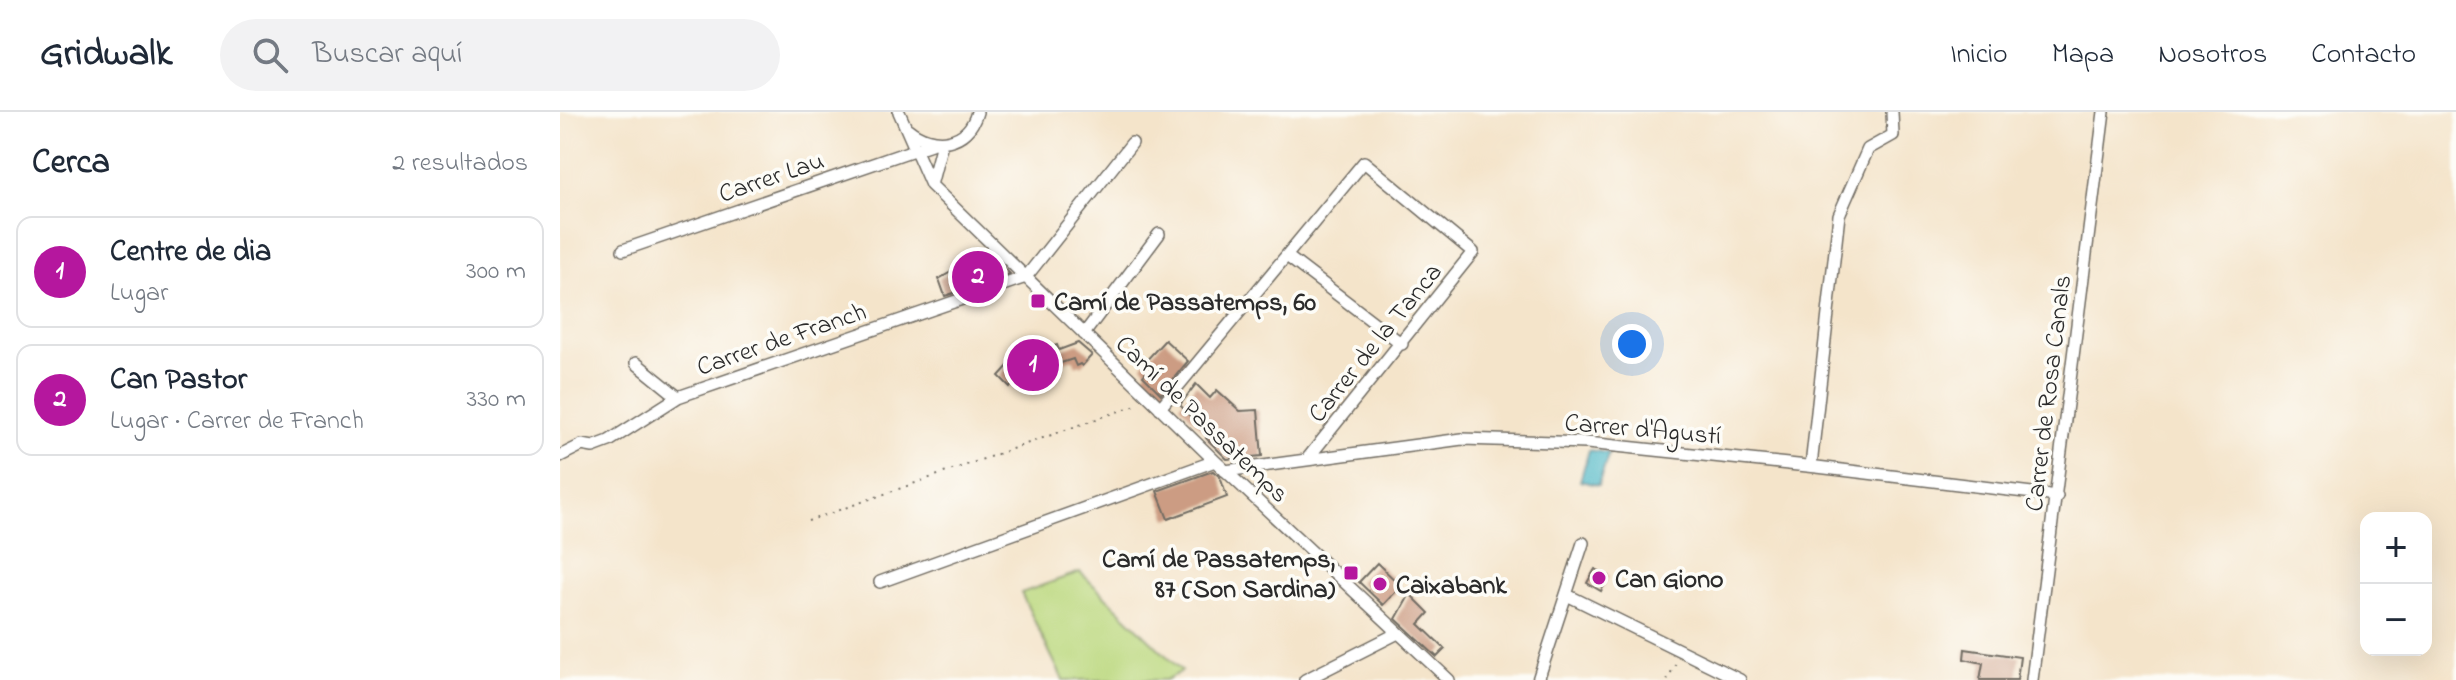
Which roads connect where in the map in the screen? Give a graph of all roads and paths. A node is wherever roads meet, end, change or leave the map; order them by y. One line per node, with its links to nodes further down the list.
1 (899, 112): 5 (street)
2 (977, 112): 6 (street, Carrer Lau)
3 (1892, 112): 22 (street)
4 (2104, 112): 24 (street, Carrer de Rosa Canals)
5 (907, 129): 6 (street); 8 (street)
6 (938, 143): 8 (street, Carrer Lau); 9 (street)
7 (1132, 143): 13 (street)
8 (914, 150): 9 (street); 11 (street, Carrer Lau)
9 (931, 185): 13 (street, Camí de Passatemps)
10 (1159, 234): 14 (street)
11 (623, 250)
12 (1288, 257): 15 (street); 15 (street, Carrer de la Tanca); 18 (street)
13 (1026, 277): 14 (street, Camí de Passatemps); 17 (street, Carrer de Franch)
14 (1084, 334): 18 (street, Camí de Passatemps)
15 (1402, 344): 20 (street, Carrer de la Tanca)
16 (636, 363): 17 (street)
17 (678, 397): 19 (street, Carrer de Franch)
18 (1156, 404): 21 (street, Camí de Passatemps); 25 (path)
19 (560, 456)
20 (1308, 458): 22 (street, Carrer d'Agustí); 23 (street, Carrer d'Agustí)
21 (1215, 461): 23 (street, Camí de Passatemps); 27 (street)
22 (1811, 466): 24 (street, Carrer d'Agustí)
23 (1225, 471): 29 (street, Camí de Passatemps)
24 (2057, 496): 36 (street, Carrer de Rosa Canals)
25 (808, 521)
26 (1583, 543): 28 (street)
27 (880, 582)
28 (1567, 595): 30 (street); 33 (street)
29 (1398, 633): 31 (street); 32 (street, Camí de Passatemps)
30 (1682, 651): 34 (path); 35 (street)
31 (1305, 680)
32 (1449, 680)
33 (1538, 680)
34 (1667, 680)
35 (1740, 680)
36 (2032, 680)

